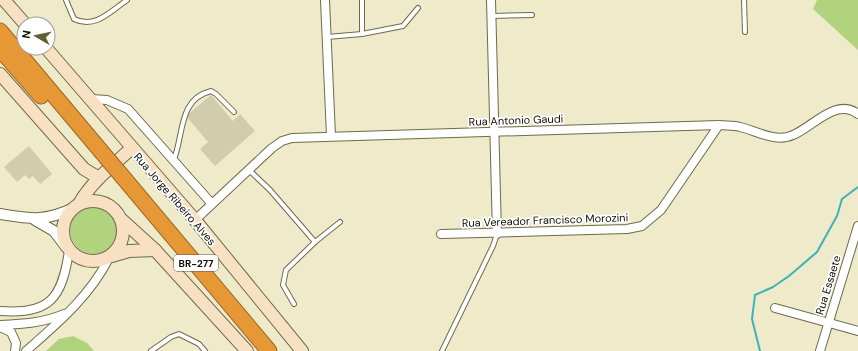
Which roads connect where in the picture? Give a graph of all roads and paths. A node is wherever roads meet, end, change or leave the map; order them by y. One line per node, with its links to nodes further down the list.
1 (4, 0): 10 (main road)
2 (66, 0): 3 (lane)
3 (127, 0)
4 (325, 0): 15 (street)
5 (362, 0): 14 (lane)
6 (491, 0): 11 (street)
7 (744, 0): 13 (lane)
8 (418, 8): 14 (lane)
9 (532, 15): 11 (lane)
10 (18, 16)
11 (492, 16): 23 (street)
12 (0, 31): 26 (highway, BR-277)
13 (745, 32)
14 (362, 34): 15 (lane)
15 (327, 37): 24 (street)
16 (0, 49): 26 (highway, BR-277)
17 (53, 56): 19 (main road, Rua Jorge Ribeiro Alves)
18 (0, 74): 28 (main road)
19 (90, 99): 25 (main road, Rua Jorge Ribeiro Alves); 27 (street)
20 (234, 112): 27 (lane)
21 (858, 114): 22 (street, Rua Antonio Gaudi)
22 (719, 125): 23 (street, Rua Antonio Gaudi); 42 (street, Rua Vereador Francisco Morozini)
23 (495, 132): 24 (street, Rua Antonio Gaudi); 42 (street)
24 (331, 136): 29 (street, Rua Antonio Gaudi)
25 (132, 148): 30 (main road); 38 (main road, Rua Jorge Ribeiro Alves)
26 (97, 154): 31 (highway, BR-277)
27 (174, 159): 34 (street)
28 (84, 169): 30 (main road); 32 (main road)
29 (249, 170): 34 (street, Rua Antonio Gaudi); 43 (lane)
30 (99, 178): 32 (main road); 33 (main road)
31 (119, 178): 59 (highway, BR-277); 60 (highway, BR-277)
32 (78, 204): 33 (main road); 36 (street); 44 (main road)
33 (106, 204): 37 (main road)
34 (212, 204): 38 (street, Rua Antonio Gaudi)
35 (0, 214): 36 (street)
36 (35, 220): 44 (street)
37 (122, 220): 45 (main road); 46 (main road)
38 (195, 220): 61 (main road, Rua Jorge Ribeiro Alves)
39 (340, 222): 43 (lane)
40 (858, 226): 51 (street, Rua Essaete)
41 (441, 234): 42 (street, Rua Vereador Francisco Morozini)
42 (497, 234): 62 (lane)
43 (315, 242): 47 (lane)
44 (68, 249): 46 (main road); 49 (street)
45 (155, 250): 46 (main road); 58 (main road)
46 (110, 257): 50 (street)
47 (294, 304)
48 (775, 308): 51 (street)
49 (0, 311)
50 (69, 312): 52 (street); 55 (street)
51 (828, 323): 53 (street); 63 (street, Rua Essaete)
52 (0, 326): 54 (street)
53 (858, 332)
54 (15, 351)
55 (26, 351)
56 (151, 351): 57 (lane)
57 (205, 351)
58 (247, 351)
59 (258, 351)
60 (269, 351)
61 (302, 351)
62 (442, 351)
63 (820, 351)

